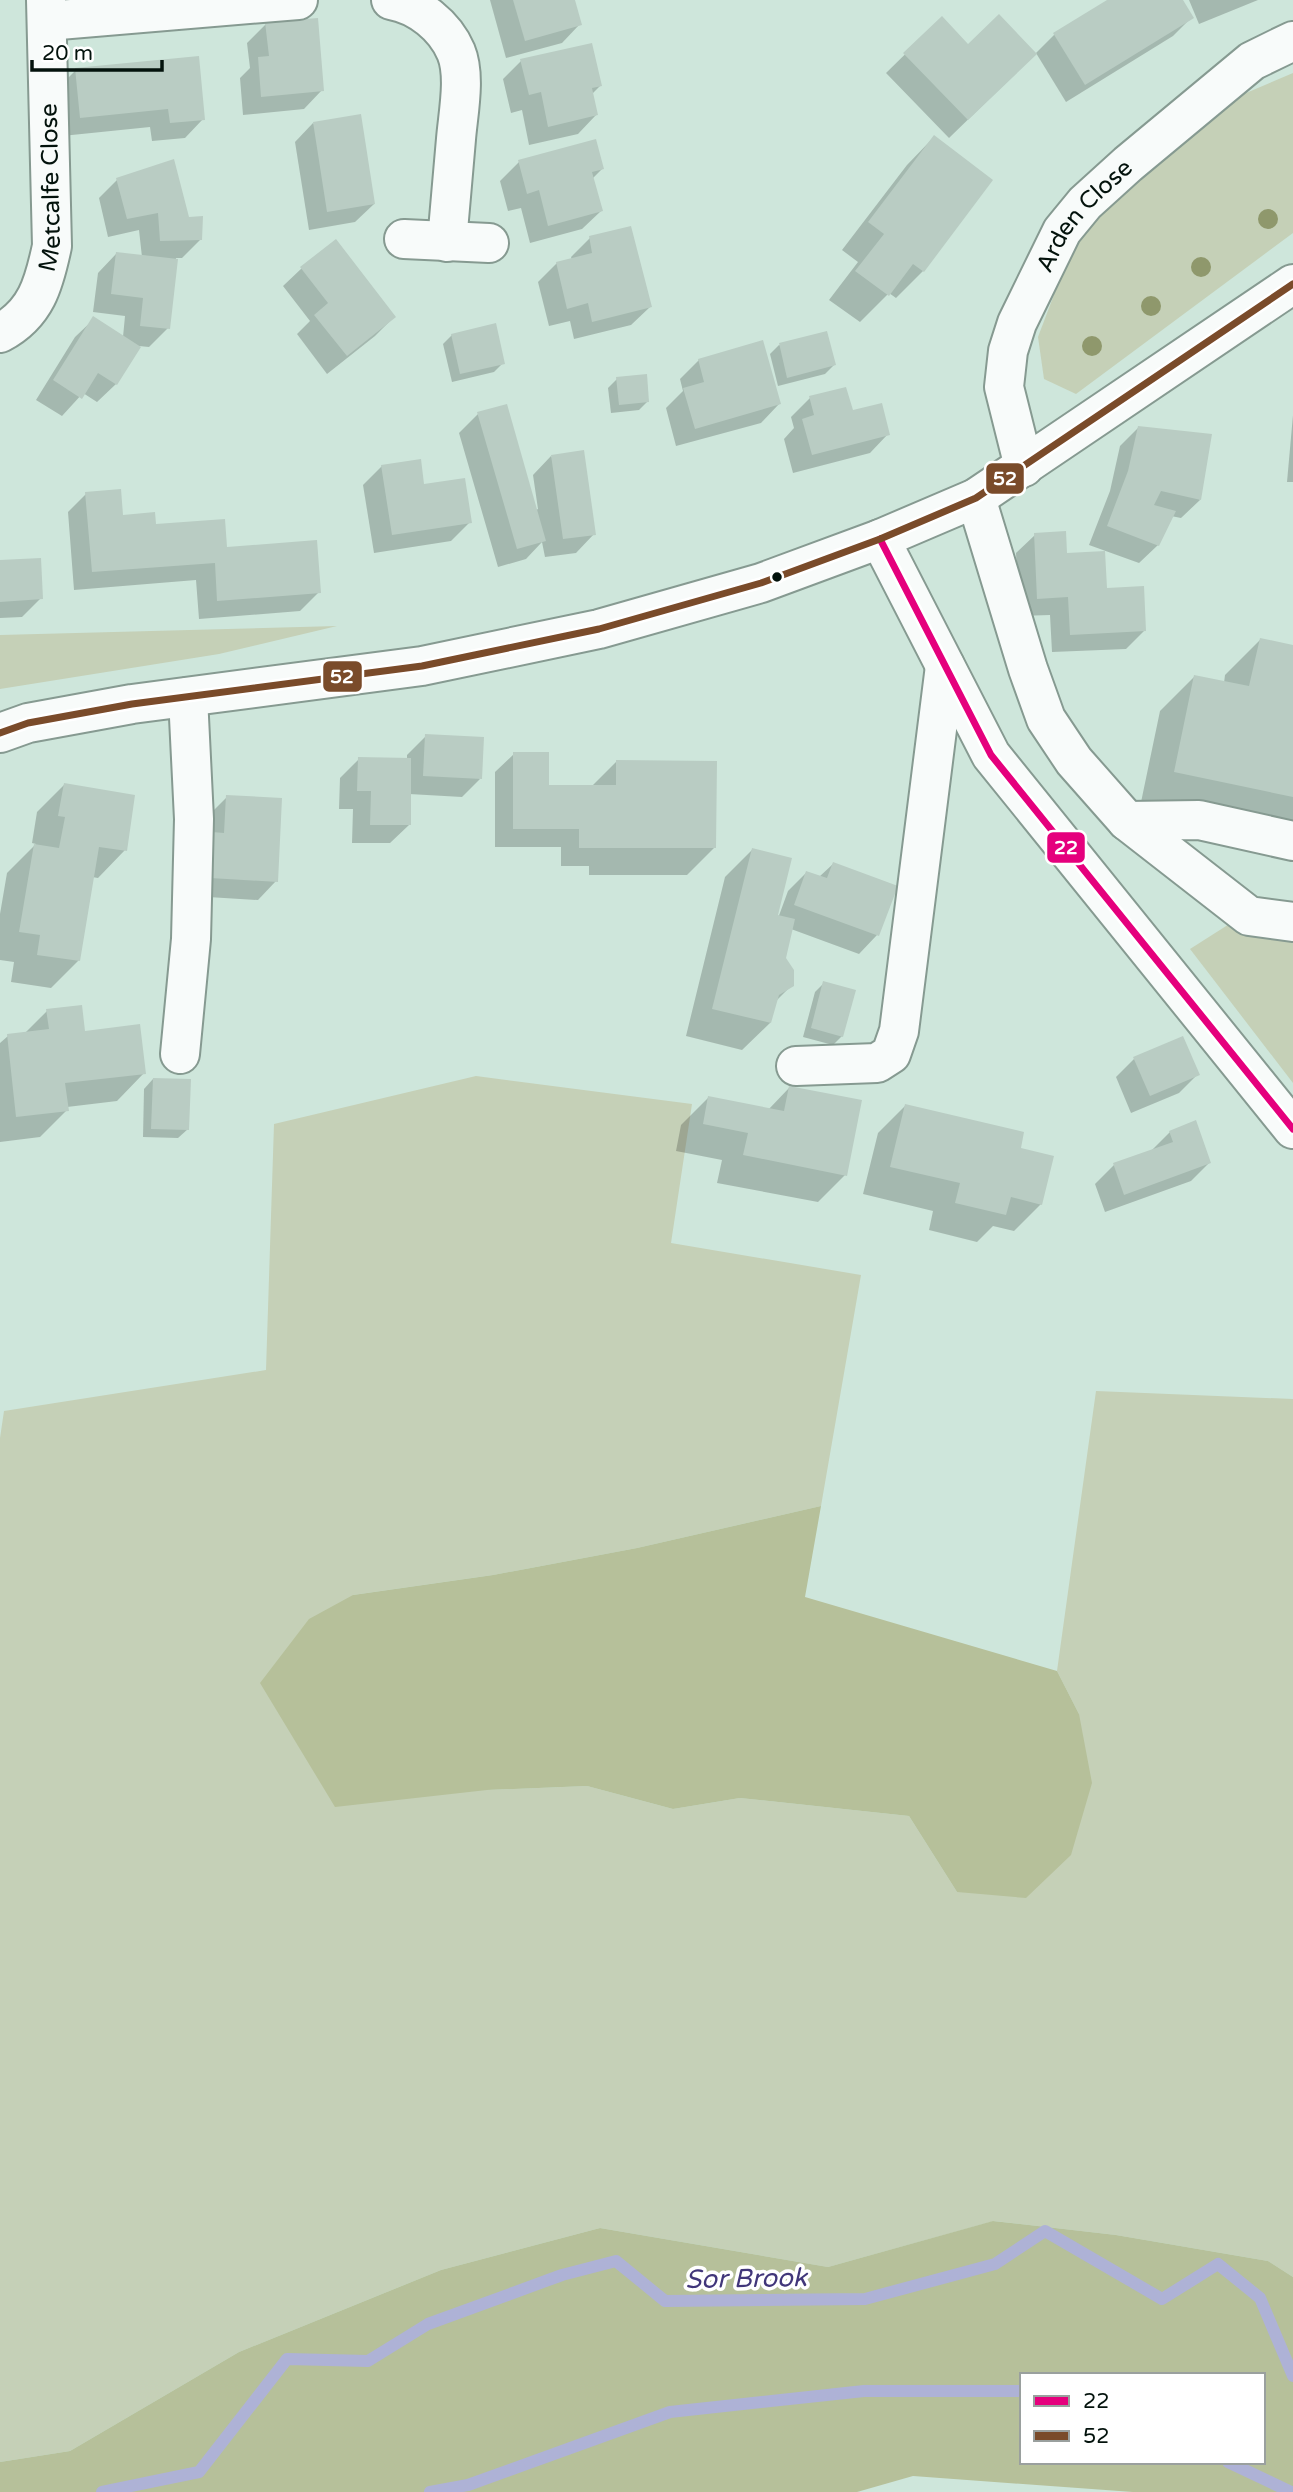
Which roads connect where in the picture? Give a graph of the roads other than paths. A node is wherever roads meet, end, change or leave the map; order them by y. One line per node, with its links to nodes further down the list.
1 (298, 0): 3 (street, Metcalfe Close)
2 (391, 0): 6 (street)
3 (47, 11): 9 (street, Metcalfe Close)
4 (1293, 41): 10 (street, Arden Close)
5 (404, 240): 6 (street)
6 (447, 242): 7 (street)
7 (489, 243)
8 (1293, 284): 10 (street)
9 (0, 332)
10 (1024, 467): 11 (street)
11 (976, 498): 12 (street); 16 (street)
12 (880, 539): 13 (street); 14 (street)
13 (945, 666): 20 (street); 21 (street)
14 (188, 697): 15 (street); 19 (street)
15 (0, 733)
16 (1127, 821): 17 (street); 18 (street)
17 (1293, 841)
18 (1293, 922)
19 (180, 1054)
20 (796, 1066)
21 (1293, 1129)

